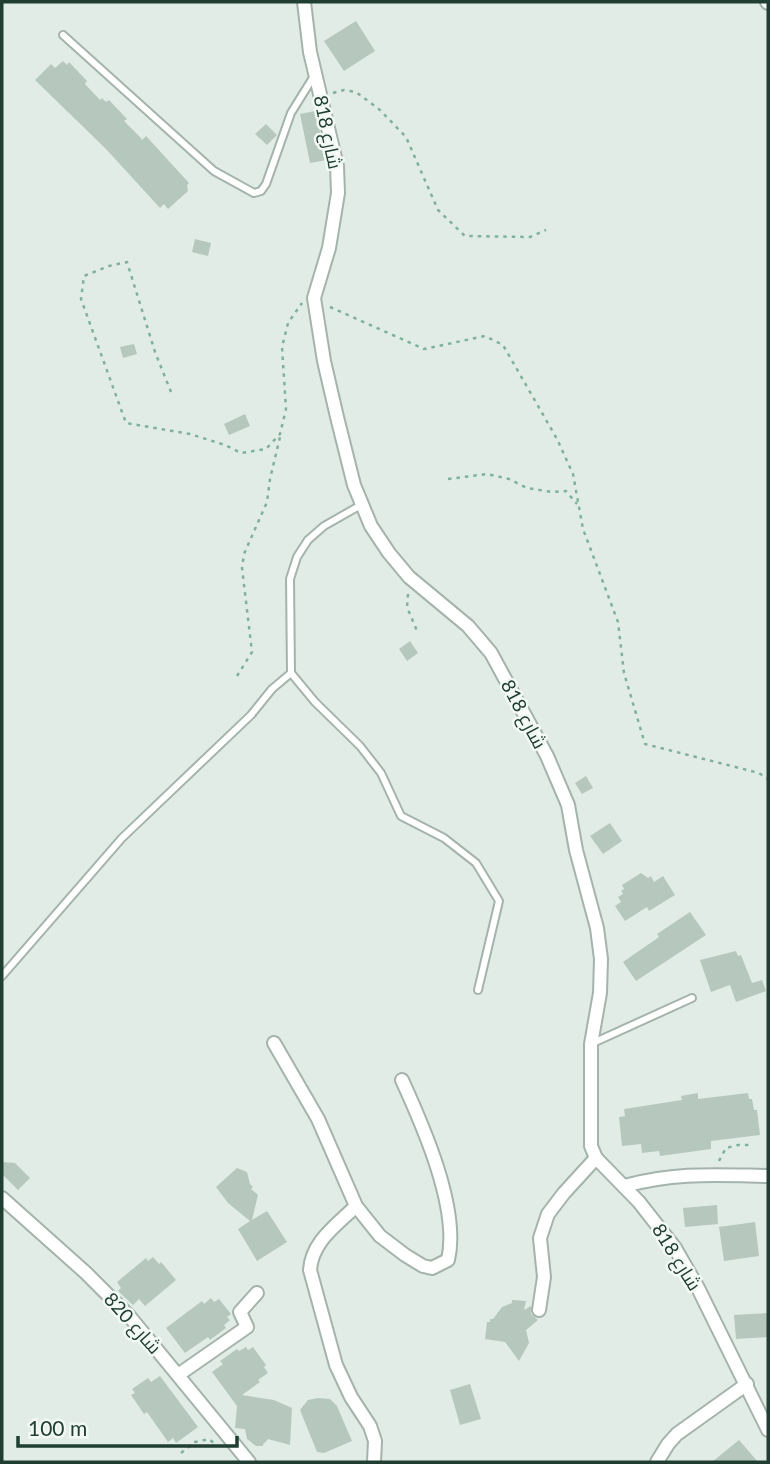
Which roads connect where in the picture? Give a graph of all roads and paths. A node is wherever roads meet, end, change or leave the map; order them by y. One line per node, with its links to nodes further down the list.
1 (304, 2): 3 (street, شارع 818)
2 (63, 35): 3 (lane)
3 (315, 74): 4 (street, شارع 818)
4 (320, 96): 5 (path); 8 (street, شارع 818)
5 (546, 230)
6 (280, 434): 14 (path)
7 (448, 479): 9 (path)
8 (361, 505): 10 (street, شارع 818); 12 (lane)
9 (579, 507)
10 (410, 577): 11 (path); 20 (street, شارع 818)
11 (417, 631)
12 (291, 673): 16 (lane); 17 (lane)
13 (624, 673): 15 (path)
14 (237, 676)
15 (768, 779)
16 (2, 976)
17 (478, 990)
18 (692, 998): 20 (lane)
19 (274, 1043): 28 (street)
20 (591, 1044): 23 (street, شارع 818)
21 (402, 1080): 28 (street)
22 (749, 1145): 24 (path)
23 (597, 1158): 26 (street, شارع 818); 30 (street)
24 (716, 1175): 25 (street); 26 (street)
25 (768, 1176)
26 (624, 1186): 32 (street, شارع 818)
27 (2, 1198): 31 (street, شارع 820)
28 (356, 1206): 37 (street)
29 (257, 1293): 31 (street)
30 (539, 1310)
31 (178, 1375): 34 (street, شارع 820)
32 (747, 1384): 33 (street, شارع 818); 38 (street)
33 (768, 1430)
34 (233, 1443): 35 (path); 36 (street, شارع 820)
35 (181, 1453)
36 (249, 1462)
37 (373, 1462)
38 (657, 1462)

